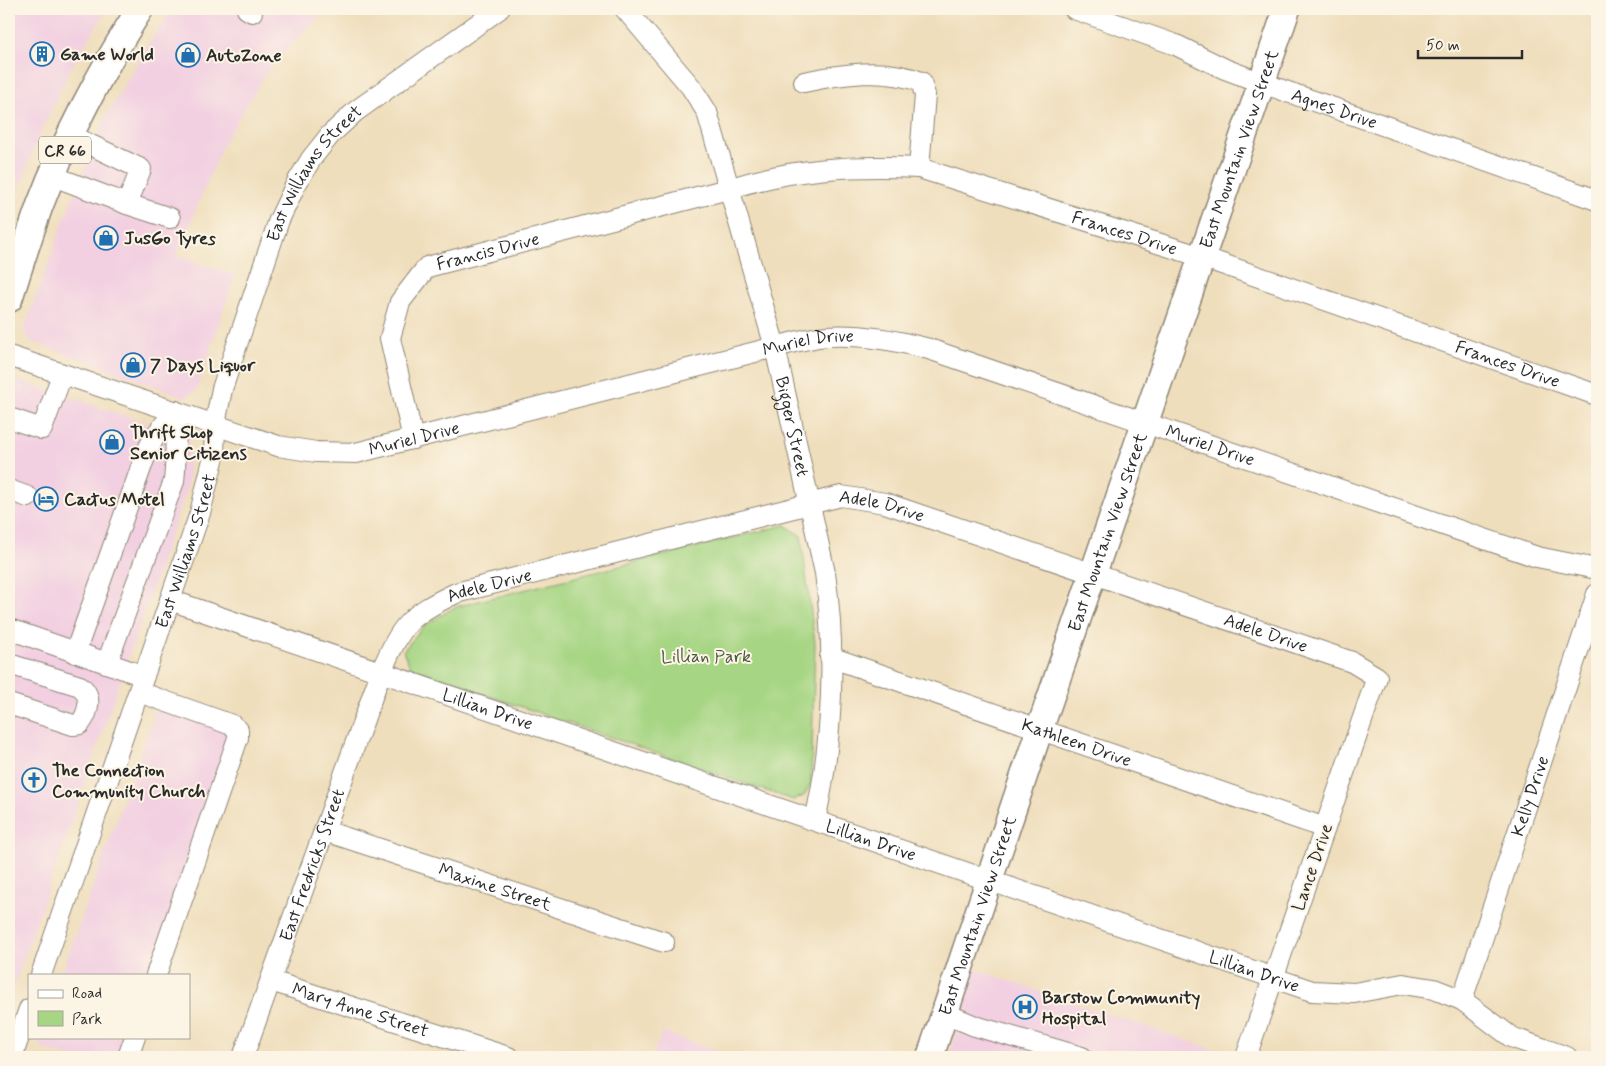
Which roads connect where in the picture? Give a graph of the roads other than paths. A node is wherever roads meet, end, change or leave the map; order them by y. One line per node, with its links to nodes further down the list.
1 (140, 9): 8 (main road, CR 66)
2 (498, 9): 24 (street, East Williams Street)
3 (625, 9): 11 (street, Bigger Street)
4 (1074, 9): 7 (street, Agnes Drive)
5 (1287, 9): 7 (main road, East Mountain View Street)
6 (804, 82): 9 (street)
7 (1262, 83): 12 (street, Agnes Drive); 15 (main road, East Mountain View Street)
8 (72, 136): 10 (main road, CR 66); 13 (street)
9 (919, 168): 11 (street, Frances Drive); 15 (street, Frances Drive)
10 (53, 176): 13 (street); 16 (main road, CR 66)
11 (728, 189): 17 (street, Bigger Street); 25 (street, Francis Drive)
12 (1597, 200)
13 (127, 204): 14 (street)
14 (170, 218)
15 (1202, 257): 20 (street, Frances Drive); 23 (main road, East Mountain View Street)
16 (9, 299)
17 (775, 347): 23 (street, Muriel Drive); 25 (street, Muriel Drive); 28 (street, Bigger Street)
18 (9, 356): 19 (street, Muriel Drive)
19 (62, 375): 21 (street, Muriel Drive); 22 (street)
20 (1597, 395)
21 (175, 411): 24 (street, Muriel Drive); 34 (street); 36 (street)
22 (9, 418)
23 (1146, 423): 29 (street, Muriel Drive); 30 (main road, East Mountain View Street)
24 (215, 424): 25 (street, Muriel Drive); 32 (street, East Williams Street)
25 (414, 439)
26 (9, 490): 27 (street)
27 (28, 496)
28 (808, 504): 30 (street, Adele Drive); 35 (street, Bigger Street); 38 (street, Adele Drive)
29 (1597, 569)
30 (1094, 574): 39 (street, Adele Drive); 42 (main road, East Mountain View Street)
31 (1597, 594): 52 (street, Kelly Drive)
32 (170, 600): 38 (street, Lillian Drive); 40 (street, East Williams Street)
33 (9, 629): 34 (street)
34 (75, 653): 36 (street)
35 (830, 657): 42 (street, Kathleen Drive); 43 (street, Bigger Street)
36 (108, 663): 40 (street)
37 (9, 664): 41 (street)
38 (381, 672): 43 (street, Lillian Drive); 45 (street, East Fredricks Street)
39 (1377, 677): 44 (street, Lance Drive)
40 (141, 684): 48 (street, East Williams Street); 49 (street)
41 (9, 704)
42 (1039, 730): 44 (street, Kathleen Drive); 46 (main road, East Mountain View Street)
43 (815, 820): 46 (street, Lillian Drive)
44 (1325, 828): 50 (street, Lance Drive)
45 (324, 831): 47 (street, Maxine Street); 51 (street, East Fredricks Street)
46 (989, 880): 50 (street, Lillian Drive); 54 (main road, East Mountain View Street)
47 (664, 942)
48 (41, 974)
49 (156, 974)
50 (1274, 978): 52 (street, Lillian Drive); 62 (street, Lance Drive)
51 (271, 981): 59 (street, East Fredricks Street); 60 (street, Mary Anne Street)
52 (1462, 1000): 63 (street, Lillian Drive)
53 (28, 1012): 57 (street)
54 (944, 1013): 56 (street); 61 (main road, East Mountain View Street)
55 (135, 1038): 58 (street)
56 (1076, 1056)
57 (12, 1057)
58 (128, 1057)
59 (243, 1057)
60 (508, 1057)
61 (930, 1057)
62 (1246, 1057)
63 (1567, 1057)

